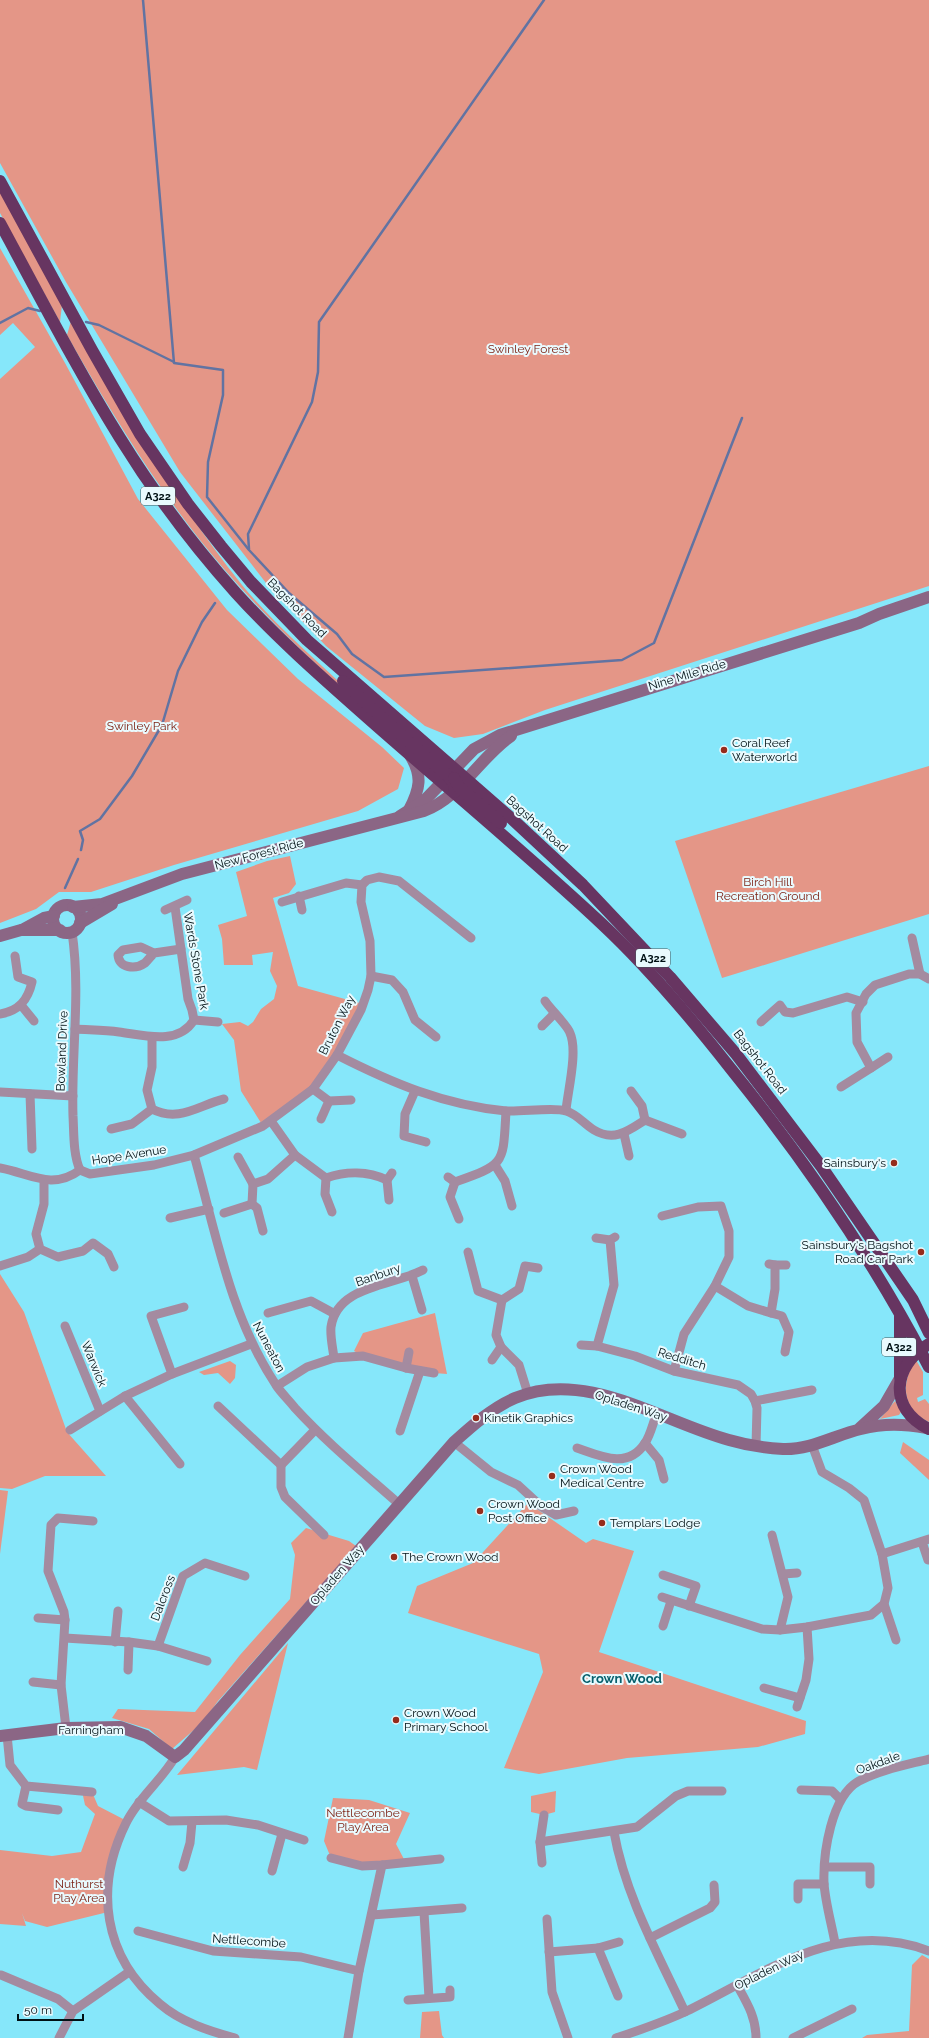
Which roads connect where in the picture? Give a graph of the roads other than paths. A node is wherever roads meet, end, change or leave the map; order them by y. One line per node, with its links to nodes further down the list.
1 (0, 181): 8 (highway, Bagshot Road / A322)
2 (0, 223): 7 (highway, Bagshot Road / A322)
3 (929, 597): 5 (main road, Nine Mile Ride)
4 (929, 606): 5 (main road, Nine Mile Ride)
5 (859, 623): 6 (main road, Nine Mile Ride)
6 (517, 731): 8 (main road, Nine Mile Ride); 9 (main road, Nine Mile Ride)
7 (410, 755): 8 (highway, Bagshot Road / A322); 10 (main road)
8 (449, 774): 9 (highway, Bagshot Road / A322); 9 (highway, Bagshot Road / A322); 10 (main road, New Forest Ride)
9 (458, 788): 10 (main road, New Forest Ride); 101 (highway, Bagshot Road / A322); 108 (highway, Bagshot Road / A322)
10 (404, 814): 13 (main road, New Forest Ride)
11 (362, 885): 12 (street); 25 (street); 31 (street, Bruton Way)
12 (299, 896): 15 (street); 19 (street)
13 (120, 899): 16 (main road, New Forest Ride); 21 (main road, New Forest Ride)
14 (187, 900): 17 (street, Wards Stone Park)
15 (282, 902)
16 (73, 907): 20 (main road); 21 (main road)
17 (175, 907): 18 (street, Wards Stone Park); 27 (street, Wards Stone Park)
18 (165, 910)
19 (302, 910)
20 (54, 916): 22 (main road); 23 (main road)
21 (80, 923): 23 (main road)
22 (21, 930): 23 (main road); 24 (main road)
23 (66, 931): 43 (street, Bowland Drive)
24 (0, 936)
25 (471, 938)
26 (912, 938): 30 (street)
27 (181, 949): 28 (street); 38 (street, Wards Stone Park)
28 (154, 953)
29 (15, 956): 35 (street)
30 (920, 974): 32 (street); 34 (street)
31 (371, 976): 45 (street); 46 (street, Bruton Way)
32 (929, 979)
33 (546, 1001): 37 (street)
34 (863, 1002): 41 (street); 48 (street)
35 (21, 1005): 36 (street); 39 (street)
36 (0, 1014)
37 (554, 1014): 42 (street); 60 (street)
38 (194, 1020): 40 (street); 44 (street)
39 (34, 1021)
40 (218, 1022)
41 (761, 1022)
42 (542, 1026)
43 (75, 1029): 44 (street); 55 (street, Bowland Drive)
44 (152, 1037): 59 (street)
45 (436, 1037)
46 (338, 1055): 50 (street, Bruton Way); 51 (street)
47 (888, 1057): 48 (street)
48 (871, 1068): 49 (street)
49 (841, 1087)
50 (313, 1089): 58 (street); 64 (street, Bruton Way)
51 (414, 1091): 61 (street); 68 (street)
52 (631, 1091): 63 (street)
53 (0, 1092): 54 (street)
54 (30, 1094): 55 (street); 69 (street)
55 (73, 1096): 76 (street, Bowland Drive)
56 (224, 1099): 59 (street)
57 (351, 1100): 58 (street)
58 (328, 1101): 62 (street)
59 (152, 1109): 65 (street)
60 (566, 1110): 61 (street); 66 (street)
61 (506, 1111): 74 (street)
62 (321, 1119)
63 (646, 1120): 66 (street); 67 (street)
64 (272, 1121): 70 (street, Bruton Way); 71 (street)
65 (111, 1129)
66 (624, 1134): 72 (street)
67 (682, 1134)
68 (426, 1142)
69 (32, 1149)
70 (194, 1155): 76 (street, Hope Avenue); 83 (street, Nuneaton)
71 (295, 1155): 77 (street); 79 (street)
72 (629, 1156)
73 (238, 1157): 79 (street)
74 (496, 1165): 82 (street); 88 (street)
75 (0, 1168): 78 (street, Hope Avenue)
76 (80, 1170): 78 (street, Hope Avenue)
77 (326, 1178): 80 (street); 84 (street)
78 (44, 1181): 91 (street)
79 (253, 1184): 81 (street)
80 (389, 1200)
81 (252, 1204): 85 (street); 89 (street)
82 (512, 1206)
83 (209, 1209): 87 (street); 111 (street, Nuneaton)
84 (332, 1212)
85 (224, 1213)
86 (662, 1216): 99 (street)
87 (170, 1218)
88 (459, 1219)
89 (263, 1232)
90 (596, 1238): 113 (street)
91 (40, 1249): 94 (street); 95 (street)
92 (468, 1252): 100 (street)
93 (786, 1265): 105 (street)
94 (0, 1266)
95 (114, 1267)
96 (538, 1268): 100 (street)
97 (423, 1270): 98 (street, Banbury)
98 (412, 1276): 103 (street, Banbury); 106 (street, Banbury)
99 (715, 1286): 105 (street); 123 (street)
100 (502, 1300): 114 (street)
101 (913, 1300): 107 (highway, A322); 110 (highway, A322)
102 (184, 1307): 125 (street)
103 (422, 1310)
104 (268, 1313): 106 (street)
105 (771, 1313): 117 (street)
106 (335, 1314): 118 (street)
107 (929, 1314)
108 (900, 1315): 115 (highway, A322); 126 (highway, A322)
109 (65, 1326): 133 (street, Warwick)
110 (929, 1333)
111 (252, 1344): 125 (street); 127 (street, Nuneaton)
112 (581, 1345): 113 (street, Redditch)
113 (597, 1346): 123 (street, Redditch)
114 (501, 1347): 119 (street); 129 (street)
115 (924, 1347): 120 (highway, A322); 126 (highway)
116 (408, 1352): 121 (street)
117 (785, 1352)
118 (334, 1358): 121 (street); 127 (street)
119 (492, 1360)
120 (929, 1367)
121 (406, 1368): 122 (street)
122 (420, 1371): 124 (street); 135 (street)
123 (674, 1371): 131 (street, Redditch)
124 (434, 1373)
125 (172, 1374): 130 (street)
126 (900, 1379): 136 (main road, Opladen Way); 137 (highway)
127 (276, 1386): 139 (street, Nuneaton)
128 (812, 1390): 131 (street)
129 (528, 1394): 134 (main road, Opladen Way); 140 (main road, Opladen Way)
130 (125, 1396): 133 (street); 145 (street)
131 (756, 1401): 143 (street)
132 (218, 1406): 146 (street)
133 (100, 1411): 138 (street)
134 (657, 1413): 141 (street); 143 (main road, Opladen Way)
135 (400, 1424)
136 (859, 1429): 137 (main road, Opladen Way); 142 (main road, Opladen Way)
137 (928, 1429)
138 (70, 1430)
139 (315, 1430): 146 (street); 148 (street, Nuneaton)
140 (454, 1442): 148 (main road, Opladen Way); 149 (street)
141 (645, 1443): 144 (street); 147 (street)
142 (812, 1445): 143 (main road, Opladen Way); 154 (street)
143 (756, 1446)
144 (577, 1448)
145 (180, 1464)
146 (281, 1465): 151 (street)
147 (664, 1479)
148 (399, 1504): 184 (main road, Opladen Way)
149 (574, 1511)
150 (93, 1521): 166 (street)
151 (324, 1535)
152 (772, 1535): 157 (street)
153 (925, 1540): 154 (street); 155 (street)
154 (882, 1554): 162 (street)
155 (928, 1560)
156 (797, 1573): 157 (street)
157 (783, 1574): 169 (street)
158 (663, 1575): 163 (street)
159 (245, 1576): 174 (street, Dalcross)
160 (662, 1597): 161 (street)
161 (671, 1600): 163 (street); 167 (street)
162 (884, 1604): 168 (street); 171 (street)
163 (689, 1606): 169 (street)
164 (118, 1611): 172 (street)
165 (38, 1618): 166 (street)
166 (65, 1620): 170 (street)
167 (663, 1626)
168 (807, 1627): 169 (street); 180 (street)
169 (780, 1630)
170 (65, 1638): 172 (street); 178 (street)
171 (896, 1640)
172 (115, 1642): 173 (street)
173 (129, 1642): 174 (street); 176 (street)
174 (158, 1646): 175 (street)
175 (207, 1662)
176 (128, 1670)
177 (33, 1682): 178 (street)
178 (61, 1685): 182 (street)
179 (764, 1688): 180 (street)
180 (800, 1698): 181 (street)
181 (797, 1707)
182 (66, 1728): 183 (main road, Farningham); 184 (main road, Farningham)
183 (4, 1735): 186 (street)
184 (175, 1757): 191 (street, Opladen Way)
185 (929, 1759): 190 (street, Oakdale)
186 (26, 1786): 189 (street); 192 (street)
187 (801, 1790): 190 (street)
188 (722, 1791): 195 (street)
189 (92, 1792)
190 (840, 1799): 204 (street, Oakdale)
191 (139, 1802): 194 (street); 222 (street, Opladen Way)
192 (58, 1810)
193 (544, 1815): 198 (street)
194 (192, 1822): 196 (street); 203 (street)
195 (614, 1832): 198 (street); 215 (street)
196 (282, 1834): 197 (street); 205 (street)
197 (304, 1840)
198 (540, 1842): 201 (street)
199 (331, 1858): 202 (street)
200 (440, 1860): 202 (street)
201 (542, 1863)
202 (382, 1866): 212 (street)
203 (183, 1867)
204 (826, 1867): 206 (street, Oakdale); 207 (street)
205 (272, 1871)
206 (824, 1884): 209 (street); 217 (street, Oakdale)
207 (870, 1884)
208 (714, 1885): 215 (street)
209 (798, 1899)
210 (462, 1908): 211 (street)
211 (424, 1912): 212 (street); 227 (street)
212 (372, 1915): 221 (street)
213 (547, 1919): 220 (street)
214 (138, 1931): 221 (street, Nettlecombe)
215 (650, 1938): 231 (street)
216 (619, 1942): 218 (street)
217 (835, 1944): 219 (street, Opladen Way); 224 (street, Opladen Way)
218 (598, 1948): 220 (street); 226 (street)
219 (929, 1951)
220 (549, 1952): 235 (street)
221 (359, 1971): 234 (street)
222 (130, 1972): 230 (street); 233 (street, Opladen Way)
223 (1, 1975): 230 (street)
224 (737, 1985): 231 (street, Opladen Way); 237 (street)
225 (450, 1990): 227 (street)
226 (618, 1996)
227 (429, 1998): 228 (street)
228 (408, 2000)
229 (852, 2009): 238 (street)
230 (73, 2012): 232 (street)
231 (685, 2012): 236 (street, Opladen Way)
232 (58, 2038)
233 (234, 2038)
234 (348, 2038)
235 (568, 2038)
236 (616, 2038)
237 (756, 2038)
238 (793, 2038)

